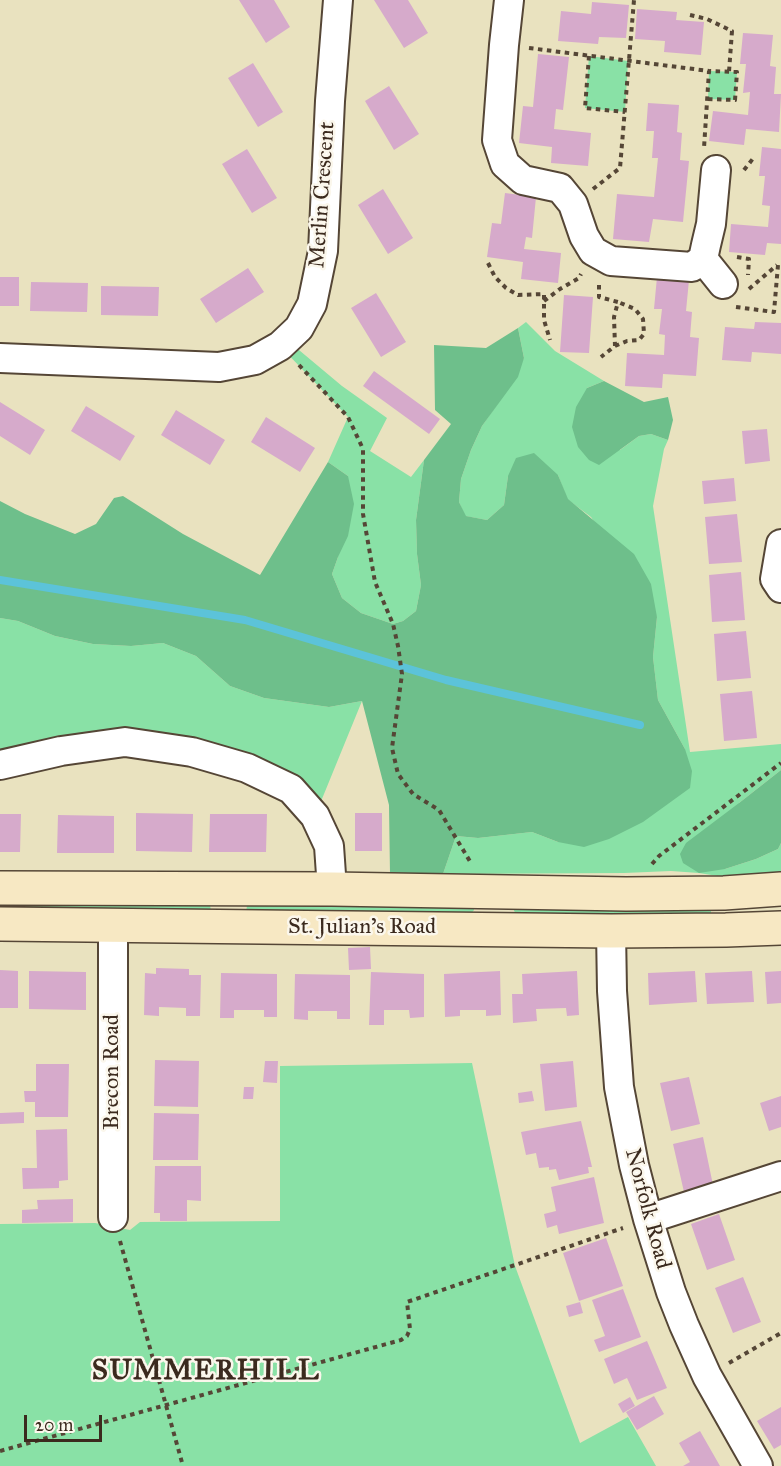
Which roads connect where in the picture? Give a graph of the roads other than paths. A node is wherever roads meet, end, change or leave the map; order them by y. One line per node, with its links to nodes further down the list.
1 (338, 0): 6 (street, Merlin Crescent)
2 (509, 0): 4 (street)
3 (716, 170): 4 (street)
4 (703, 259): 5 (street)
5 (735, 287)
6 (0, 358)
7 (781, 544): 8 (street)
8 (781, 588)
9 (0, 765): 11 (street)
10 (0, 888): 13 (street, St. Julian's Road)
11 (332, 889): 13 (street, St. Julian's Road); 14 (street, St. Julian's Road)
12 (781, 889): 15 (street, St. Julian's Road)
13 (232, 890): 18 (street)
14 (488, 892): 15 (street, St. Julian's Road); 20 (street)
15 (724, 893): 21 (street)
16 (0, 924): 17 (street, St. Julian's Road)
17 (112, 926): 18 (street, St. Julian's Road); 24 (street, Brecon Road)
18 (231, 927): 20 (street, St. Julian's Road)
19 (781, 928): 21 (street, St. Julian's Road)
20 (492, 929): 22 (street, St. Julian's Road)
21 (726, 930): 22 (street, St. Julian's Road)
22 (611, 931): 25 (street, Norfolk Road)
23 (781, 1176): 25 (street)
24 (113, 1217)
25 (648, 1219): 26 (street, Norfolk Road)
26 (758, 1466)

